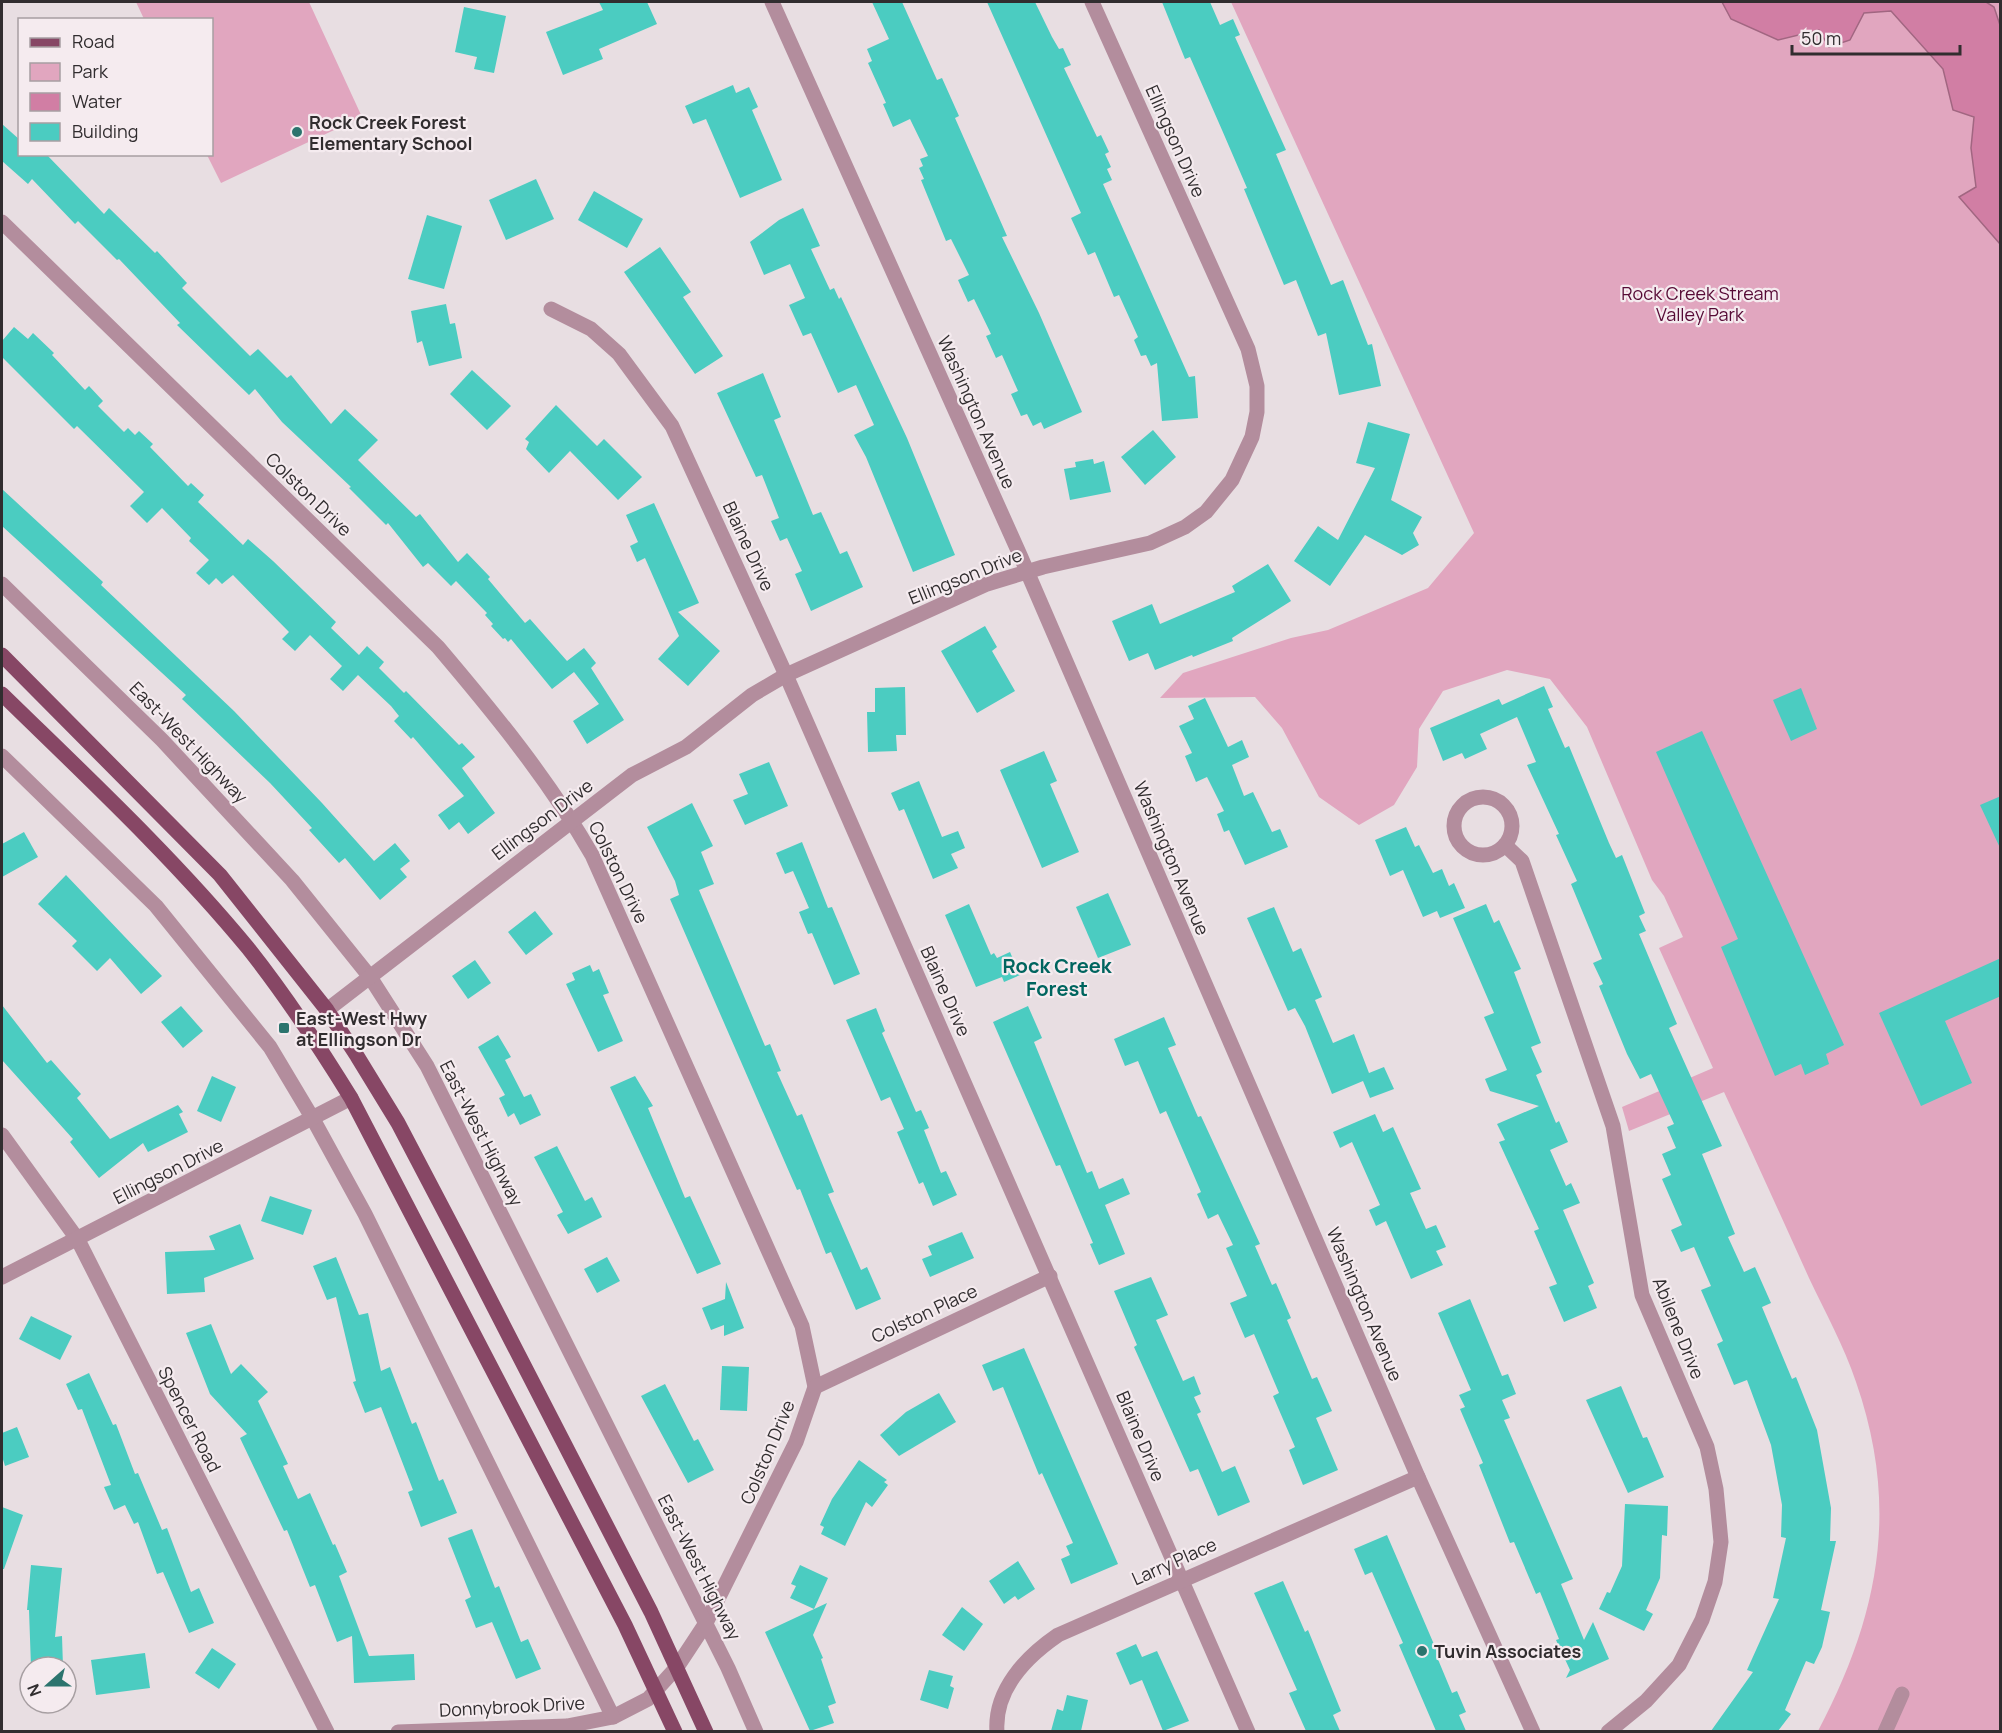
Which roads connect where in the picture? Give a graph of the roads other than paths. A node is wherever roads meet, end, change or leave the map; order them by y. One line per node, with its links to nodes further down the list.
1 (772, 2): 5 (street, Washington Avenue)
2 (1092, 2): 5 (street, Ellingson Drive)
3 (2, 222): 11 (street, Colston Drive)
4 (551, 309): 8 (street, Blaine Drive)
5 (1027, 571): 8 (street, Ellingson Drive); 22 (street, Washington Avenue)
6 (2, 584): 13 (street, East-West Highway)
7 (2, 655): 14 (main road)
8 (786, 675): 11 (street, Ellingson Drive); 19 (street, Blaine Drive)
9 (2, 694): 15 (main road)
10 (2, 756): 16 (street)
11 (572, 820): 13 (street, Ellingson Drive); 21 (street, Colston Drive)
12 (1505, 845): 37 (street, Abilene Drive)
13 (370, 977): 14 (street, Ellingson Drive); 24 (street, East-West Highway)
14 (327, 1010): 25 (main road)
15 (351, 1098): 16 (street, Ellingson Drive); 26 (main road)
16 (313, 1119): 18 (street, Ellingson Drive); 28 (street)
17 (2, 1135): 18 (street, Spencer Road)
18 (78, 1240): 20 (street, Ellingson Drive); 29 (street, Spencer Road)
19 (1050, 1276): 21 (street, Colston Place); 23 (street, Blaine Drive)
20 (2, 1277)
21 (815, 1388): 24 (street, Colston Drive)
22 (1418, 1477): 23 (street, Larry Place); 36 (street, Washington Avenue)
23 (1181, 1579): 34 (street, Larry Place); 35 (street, Blaine Drive)
24 (706, 1623): 25 (street, Colston Drive); 33 (street, East-West Highway)
25 (677, 1667): 26 (street, Colston Drive); 32 (main road)
26 (657, 1691): 28 (street, Donnybrook Drive); 31 (main road)
27 (1902, 1694): 38 (street)
28 (614, 1717): 30 (street, Donnybrook Drive)
29 (327, 1731)
30 (398, 1731)
31 (675, 1731)
32 (706, 1731)
33 (756, 1731)
34 (997, 1731)
35 (1248, 1731)
36 (1533, 1731)
37 (1608, 1731)
38 (1886, 1731)

